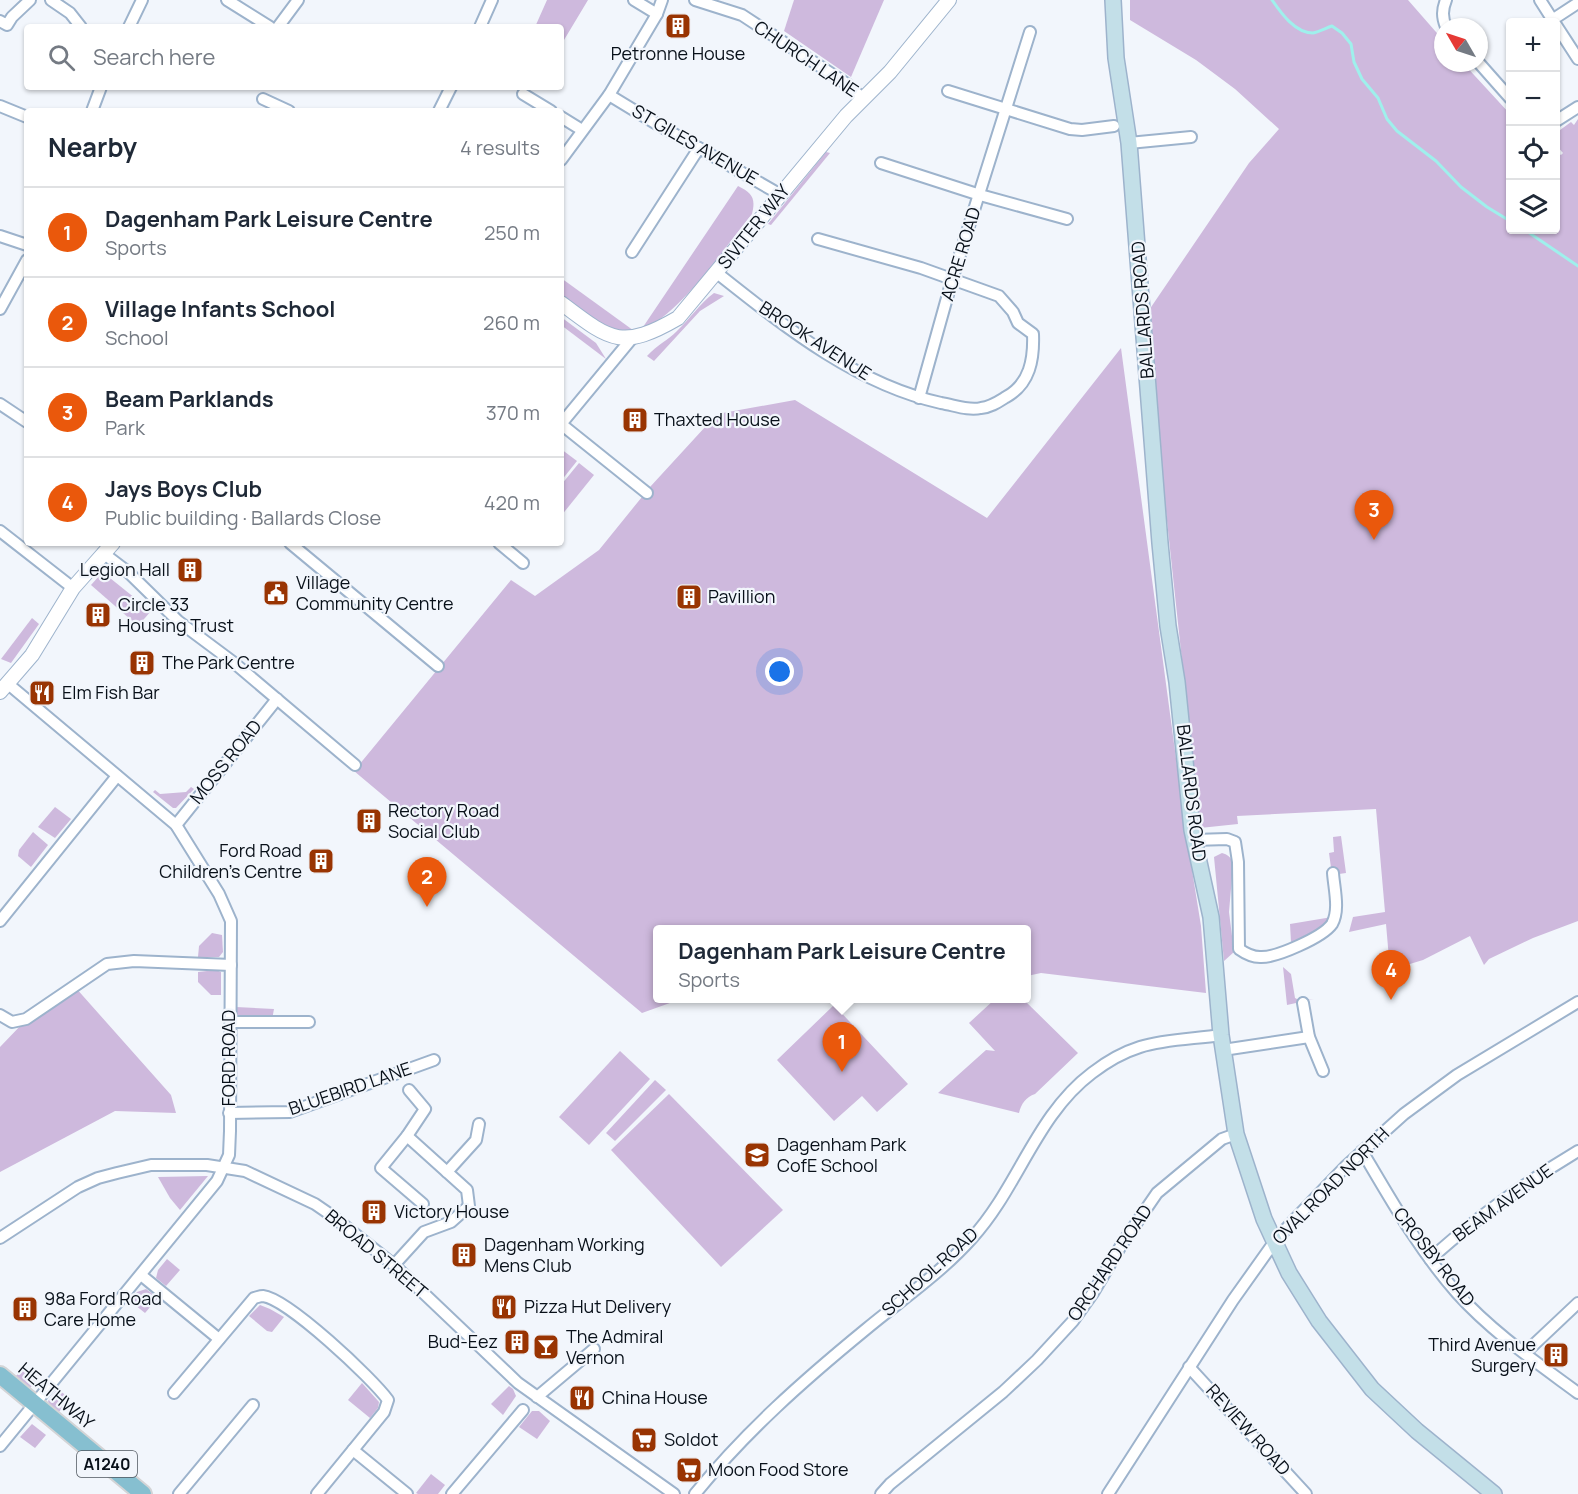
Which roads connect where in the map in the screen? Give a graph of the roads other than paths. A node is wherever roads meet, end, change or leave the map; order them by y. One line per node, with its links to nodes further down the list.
1 (30, 0): 19 (street)
2 (51, 0): 20 (street)
3 (142, 0): 21 (street)
4 (227, 0): 22 (street)
5 (298, 0): 23 (street)
6 (492, 0): 24 (street)
7 (634, 0): 15 (street)
8 (662, 0): 15 (street)
9 (695, 0): 35 (street, CHURCH LANE)
10 (949, 0): 35 (street, CHURCH LANE)
11 (1113, 0): 50 (main road, BALLARDS ROAD)
12 (1446, 0): 16 (street)
13 (1540, 0): 17 (street)
14 (1578, 3): 18 (street)
15 (657, 14): 34 (street)
16 (1443, 18)
17 (1551, 18)
18 (1559, 18)
19 (0, 21)
20 (79, 24)
21 (130, 24)
22 (265, 24)
23 (280, 24)
24 (481, 24)
25 (1560, 31): 27 (street)
26 (1030, 32): 43 (street, ACRE ROAD)
27 (1578, 58)
28 (1487, 72): 32 (street)
29 (101, 90): 39 (street)
30 (450, 90): 41 (street)
31 (948, 92): 43 (street)
32 (1506, 93)
33 (523, 94): 42 (street)
34 (609, 95): 48 (street); 51 (street, ST GILES AVENUE)
35 (862, 98): 54 (street, SIVITER WAY)
36 (263, 99): 40 (street)
37 (0, 106): 44 (street)
38 (1578, 106): 46 (street)
39 (93, 108)
40 (282, 108)
41 (440, 108)
42 (546, 108)
43 (1006, 110): 47 (street); 55 (street, ACRE ROAD)
44 (24, 116)
45 (564, 119): 48 (street)
46 (1560, 119)
47 (1114, 126)
48 (582, 130): 52 (street)
49 (1191, 137): 50 (street)
50 (1129, 143): 85 (main road, BALLARDS ROAD)
51 (699, 148): 54 (street, ST GILES AVENUE); 60 (street)
52 (564, 156)
53 (881, 163): 55 (street)
54 (781, 195): 62 (street, SIVITER WAY)
55 (980, 195): 56 (street); 63 (street, ACRE ROAD)
56 (1067, 219)
57 (0, 236): 59 (street)
58 (818, 239): 63 (street, BROOK AVENUE)
59 (24, 244)
60 (632, 252)
61 (24, 265): 65 (street)
62 (717, 273): 66 (street, SIVITER WAY); 67 (street, BROOK AVENUE)
63 (952, 280): 67 (street, ACRE ROAD); 67 (street, BROOK AVENUE)
64 (564, 305): 66 (street, SIVITER WAY)
65 (0, 309)
66 (633, 337): 70 (street)
67 (919, 398)
68 (0, 404): 69 (street)
69 (24, 420)
70 (564, 420)
71 (564, 426): 72 (street)
72 (647, 493)
73 (0, 531): 78 (street)
74 (294, 546): 79 (street)
75 (503, 546): 77 (street)
76 (108, 548): 78 (street); 81 (street)
77 (523, 563)
78 (74, 588): 80 (street)
79 (438, 666)
80 (4, 687): 83 (street, FORD ROAD)
81 (277, 699): 82 (street); 84 (street, MOSS ROAD)
82 (355, 765)
83 (117, 776): 84 (street, FORD ROAD); 87 (street)
84 (176, 825): 88 (street, FORD ROAD)
85 (1194, 840): 86 (street); 95 (main road, BALLARDS ROAD)
86 (1333, 873)
87 (0, 921)
88 (231, 965): 91 (street); 92 (street, FORD ROAD)
89 (1578, 1002): 103 (street, OVAL ROAD NORTH)
90 (1303, 1003): 94 (street)
91 (0, 1015)
92 (231, 1022): 93 (street); 99 (street, FORD ROAD)
93 (309, 1022)
94 (1309, 1037): 95 (street, SCHOOL ROAD); 97 (street)
95 (1222, 1042): 101 (main road, BALLARDS ROAD); 133 (street, SCHOOL ROAD)
96 (434, 1060): 99 (street, BLUEBIRD LANE)
97 (1323, 1071)
98 (409, 1090): 102 (street)
99 (229, 1113): 105 (street, FORD ROAD)
100 (479, 1124): 106 (street)
101 (1236, 1134): 109 (main road, BALLARDS ROAD); 134 (street, ORCHARD ROAD)
102 (407, 1136): 106 (street); 107 (street)
103 (1362, 1151): 109 (street, OVAL ROAD NORTH); 110 (street, CROSBY ROAD)
104 (1578, 1151): 110 (street, BEAM AVENUE)
105 (224, 1167): 108 (street, BROAD STREET); 111 (street, BROAD STREET); 112 (street, FORD ROAD)
106 (447, 1172): 111 (street)
107 (423, 1204)
108 (0, 1238)
109 (1275, 1241): 117 (street, OVAL ROAD NORTH); 137 (main road, BALLARDS ROAD)
110 (1430, 1259): 116 (street, CROSBY ROAD)
111 (394, 1265): 121 (street, BROAD STREET)
112 (141, 1275): 114 (street); 122 (street, FORD ROAD)
113 (1578, 1303): 116 (street)
114 (219, 1339): 119 (street); 126 (street)
115 (594, 1349): 121 (street)
116 (1525, 1353): 120 (street, CROSBY ROAD)
117 (1189, 1367): 135 (street, OVAL ROAD NORTH); 136 (street, REVIEW ROAD)
118 (0, 1375): 122 (main road, HEATHWAY / A1240)
119 (174, 1393)
120 (1578, 1393)
121 (537, 1396): 132 (street, BROAD STREET)
122 (35, 1403): 125 (street, FORD ROAD); 127 (main road, HEATHWAY / A1240)
123 (253, 1405): 128 (street)
124 (523, 1410): 131 (street)
125 (0, 1446)
126 (353, 1450): 129 (street); 130 (street)
127 (143, 1494)
128 (179, 1494)
129 (317, 1494)
130 (407, 1494)
131 (452, 1494)
132 (674, 1494)
133 (695, 1494)
134 (881, 1494)
135 (1108, 1494)
136 (1306, 1494)
137 (1494, 1494)

